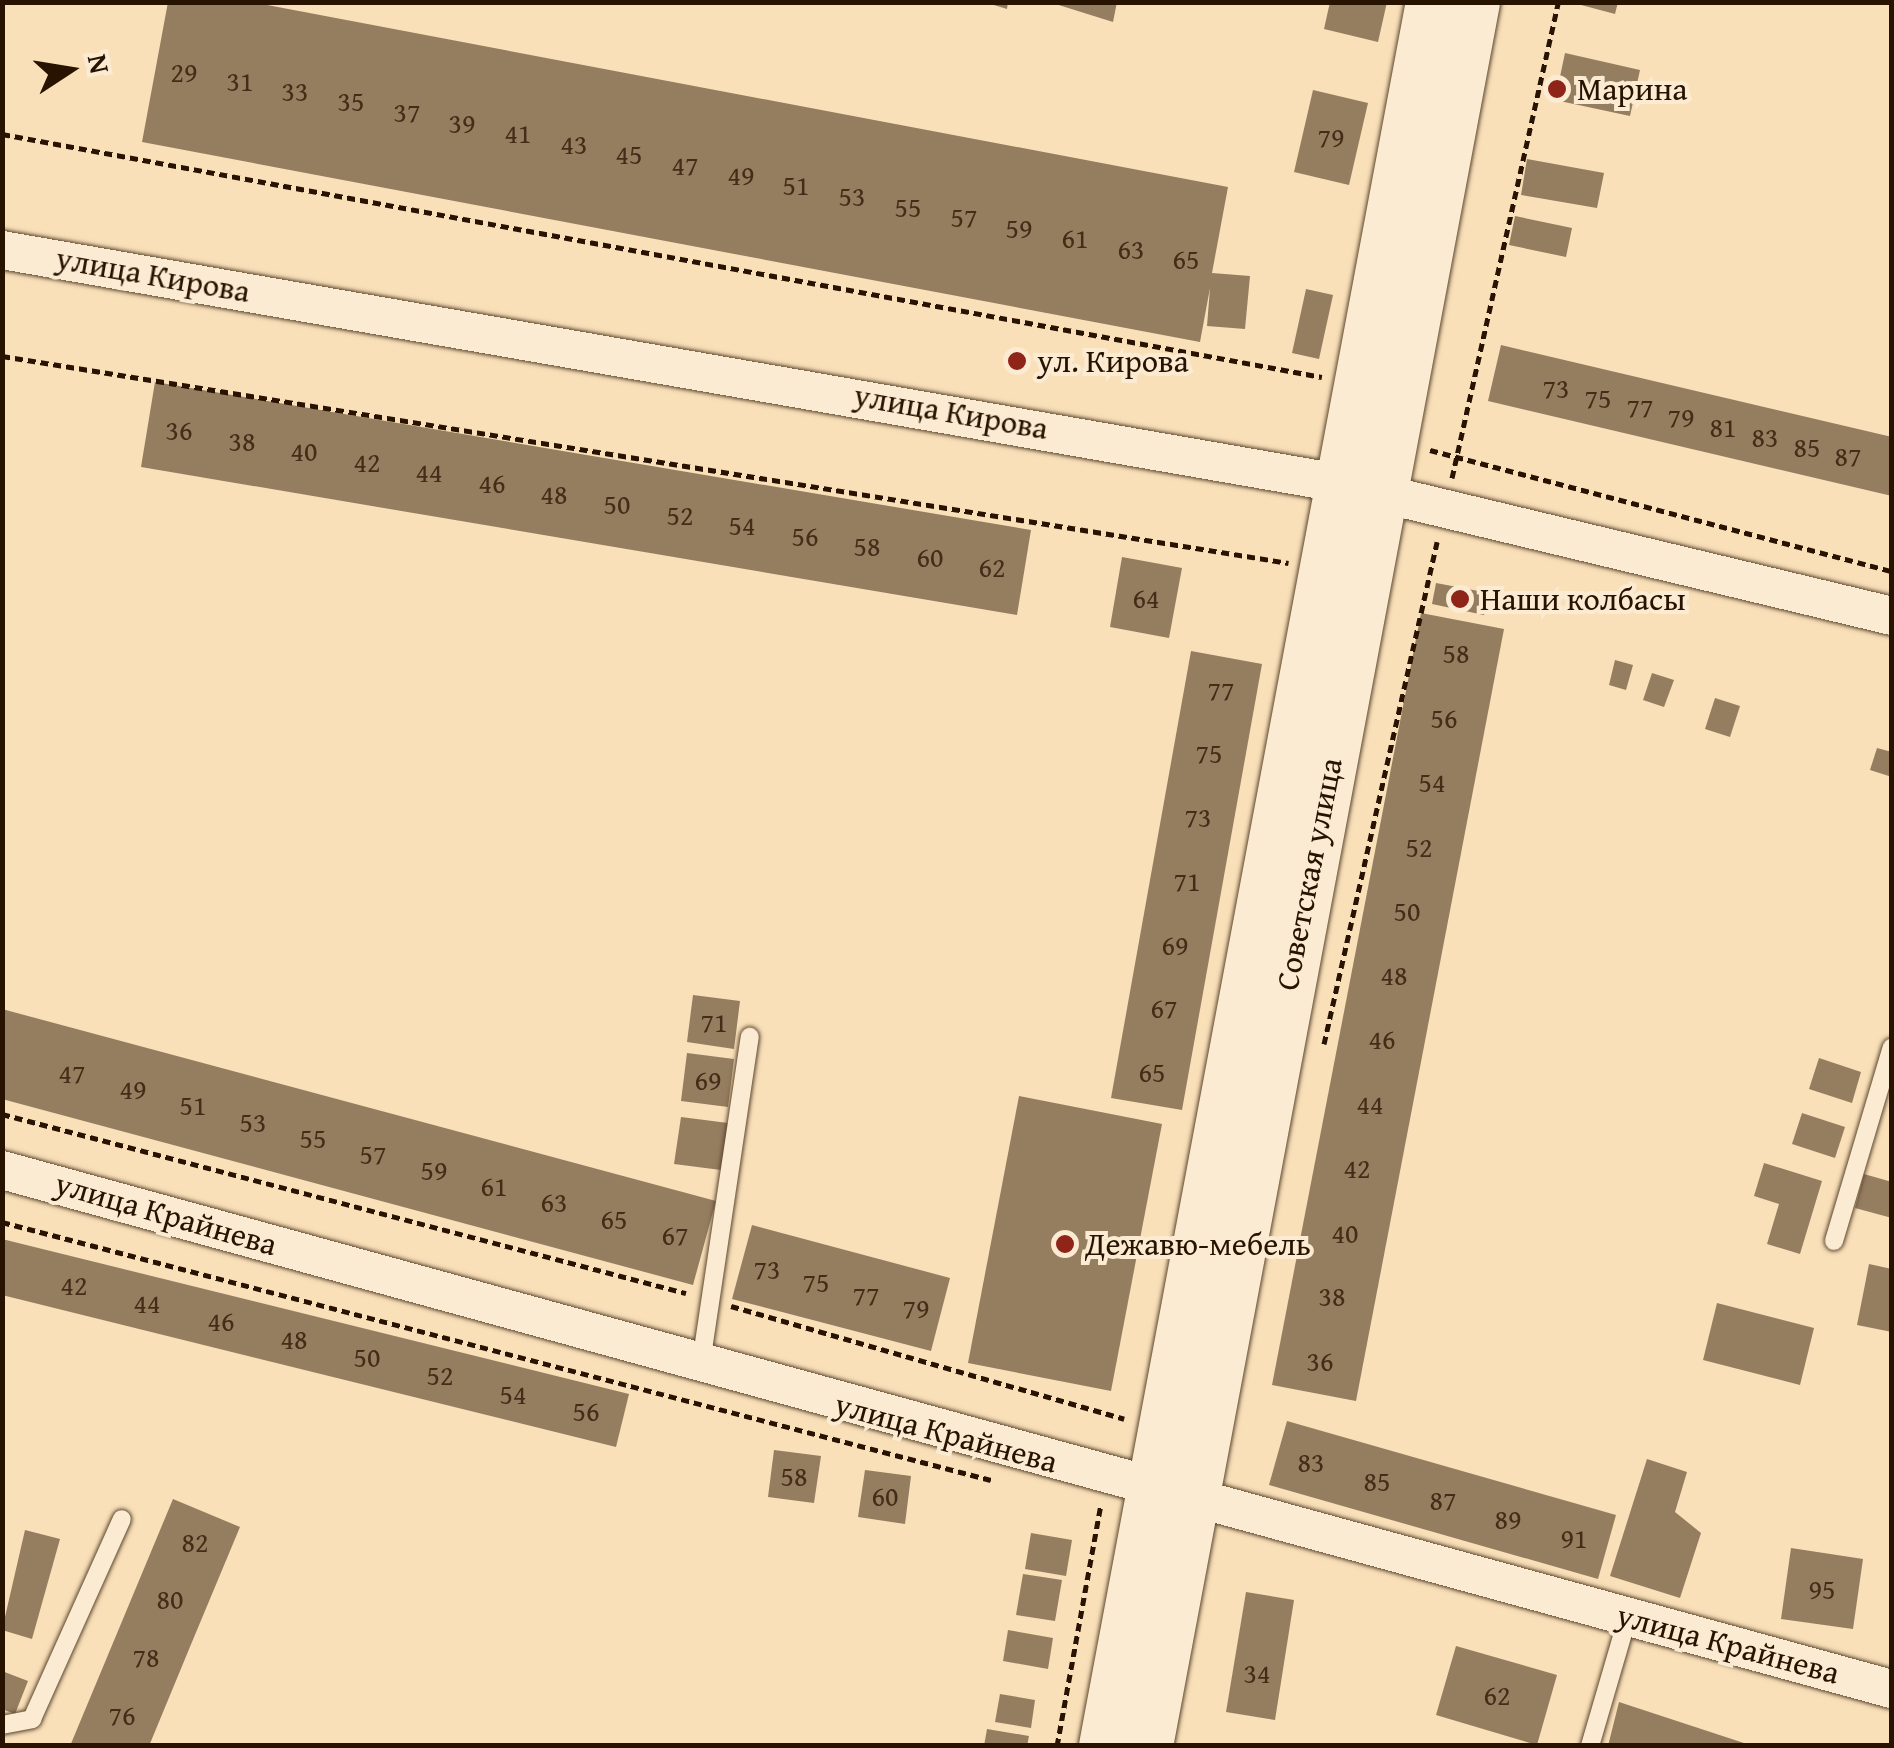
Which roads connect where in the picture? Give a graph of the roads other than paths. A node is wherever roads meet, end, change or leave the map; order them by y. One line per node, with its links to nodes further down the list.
1 (1432, 2): 4 (street, Советская улица)
2 (1474, 2): 4 (street, Советская улица)
3 (2, 250): 4 (street, улица Кирова)
4 (1361, 488): 5 (street, улица Кирова); 11 (street, Советская улица); 11 (street, Советская улица)
5 (1892, 616)
6 (750, 1038): 10 (lane)
7 (1892, 1048): 9 (lane)
8 (2, 1170): 10 (street, улица Крайнева)
9 (1834, 1241)
10 (700, 1368): 11 (street, улица Крайнева)
11 (1137, 1491): 13 (street, улица Крайнева); 16 (street, Советская улица); 17 (street, Советская улица)
12 (122, 1518): 15 (lane)
13 (1628, 1616): 14 (street, улица Крайнева); 18 (lane)
14 (1892, 1689)
15 (2, 1725)
16 (1105, 1746)
17 (1146, 1746)
18 (1590, 1746)

